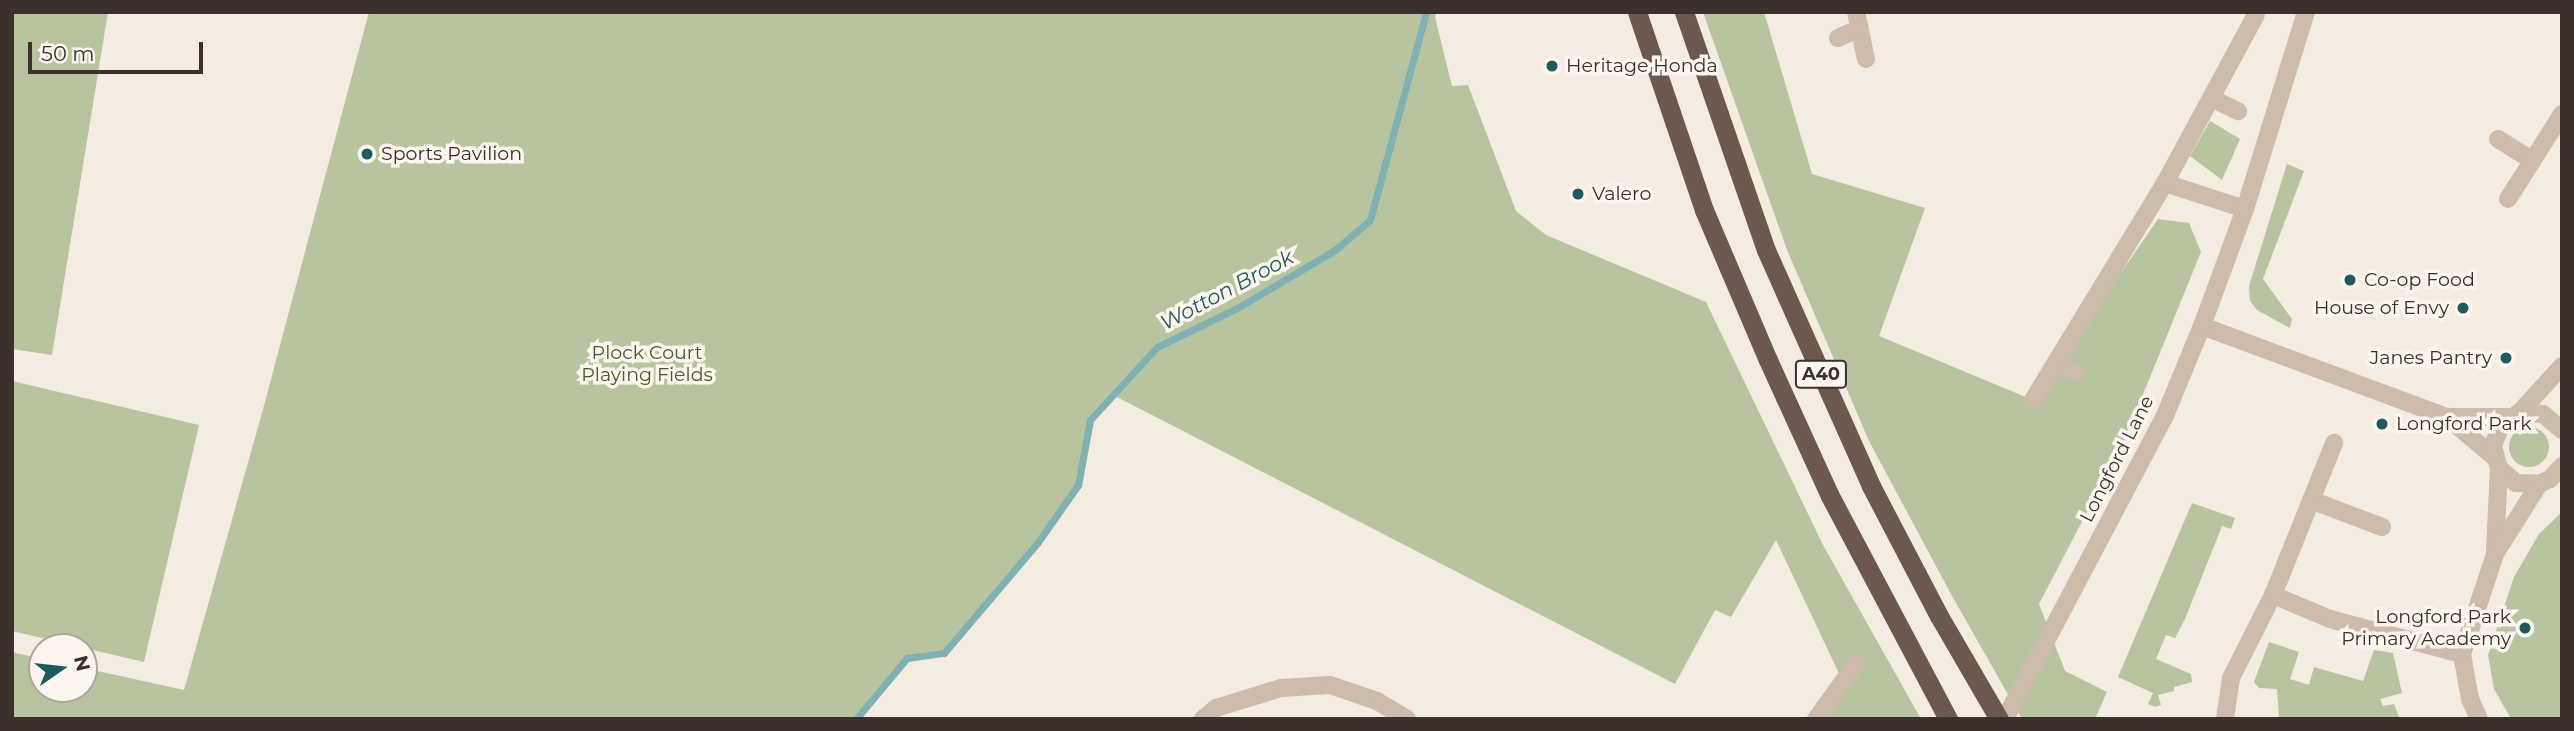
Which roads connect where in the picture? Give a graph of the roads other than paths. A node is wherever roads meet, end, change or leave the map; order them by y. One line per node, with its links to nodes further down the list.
1 (1637, 12): 37 (highway, A40)
2 (1684, 12): 38 (highway, A40)
3 (2306, 12): 15 (street, Longford Lane)
4 (2256, 15): 8 (street)
5 (1858, 20): 6 (street); 7 (street)
6 (1838, 38)
7 (1866, 59)
8 (2213, 99): 9 (street); 13 (street)
9 (2238, 111)
10 (2562, 114): 12 (street)
11 (2498, 139): 12 (street)
12 (2532, 160): 14 (street)
13 (2165, 183): 15 (street); 17 (street)
14 (2508, 199)
15 (2245, 209): 16 (street, Longford Lane)
16 (2203, 327): 22 (street); 39 (street, Longford Lane)
17 (2057, 362): 19 (street); 20 (street)
18 (2562, 366): 21 (street)
19 (2077, 373)
20 (2033, 400)
21 (2515, 415): 22 (street); 23 (street); 25 (street)
22 (2447, 417): 25 (street)
23 (2561, 423)
24 (2334, 443): 28 (street)
25 (2496, 463): 27 (street); 30 (street)
26 (2562, 466): 27 (street)
27 (2539, 484): 30 (street)
28 (2311, 500): 29 (street); 31 (street)
29 (2382, 527)
30 (2495, 554): 32 (street)
31 (2273, 595): 32 (street); 40 (street)
32 (2462, 654): 41 (street)
33 (1856, 664): 36 (street)
34 (1203, 719): 35 (street)
35 (1407, 719)
36 (1816, 719)
37 (1948, 719)
38 (1998, 719)
39 (2005, 719)
40 (2225, 719)
41 (2479, 719)

